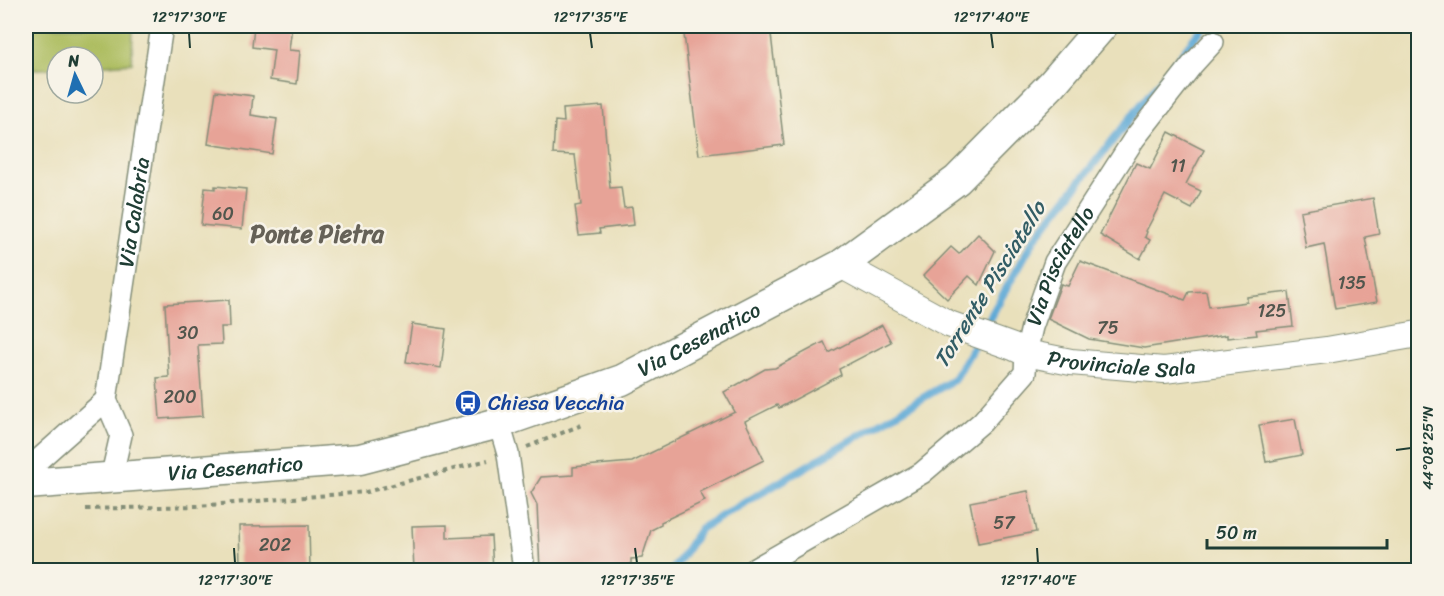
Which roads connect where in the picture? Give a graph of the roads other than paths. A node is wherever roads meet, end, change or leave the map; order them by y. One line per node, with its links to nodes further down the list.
1 (162, 26): 7 (street, Via Calabria)
2 (1102, 26): 4 (main road, Via Cesenatico)
3 (1213, 42): 6 (street, Via Pisciatello)
4 (841, 266): 6 (street, Provinciale Sala); 8 (main road, Via Cesenatico)
5 (1419, 334): 6 (street, Provinciale Sala)
6 (1020, 350): 13 (street, Via Pisciatello)
7 (106, 400): 9 (street); 10 (street)
8 (499, 423): 10 (main road, Via Cesenatico); 12 (street)
9 (26, 471)
10 (111, 479): 11 (main road, Via Cesenatico)
11 (26, 484)
12 (524, 570)
13 (753, 570)

